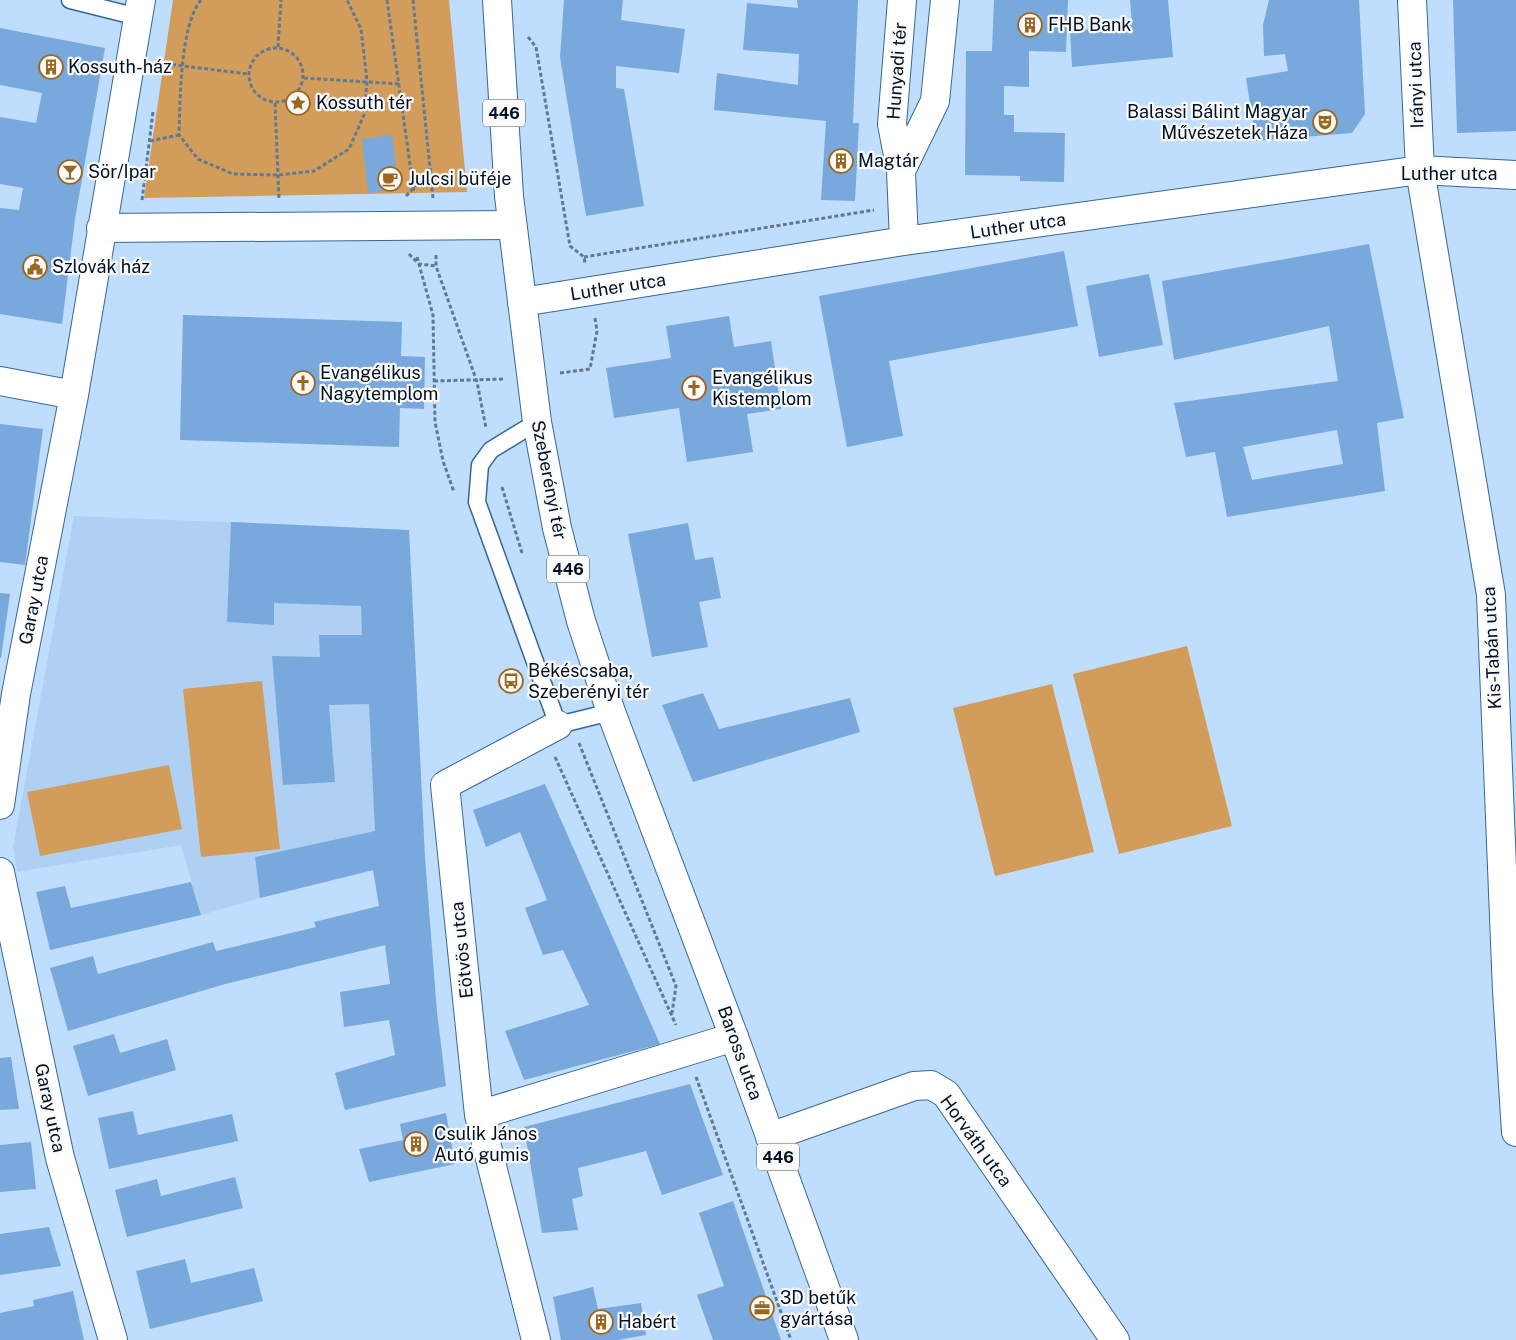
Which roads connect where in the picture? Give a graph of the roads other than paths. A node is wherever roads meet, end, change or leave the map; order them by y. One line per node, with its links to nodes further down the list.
1 (70, 0): 6 (lane)
2 (497, 0): 10 (street, 446)
3 (902, 0): 8 (street, Hunyadi tér)
4 (945, 0): 8 (street, Hunyadi tér)
5 (1412, 0): 7 (street, Irányi utca)
6 (140, 8): 11 (street)
7 (1420, 170): 9 (street, Luther utca); 12 (street, Luther utca); 24 (street, Kis-Tabán utca)
8 (902, 171): 12 (street, Hunyadi tér)
9 (1516, 175)
10 (512, 225): 11 (street); 13 (street, 446)
11 (101, 228): 15 (street)
12 (904, 241): 13 (street, Luther utca)
13 (522, 302): 16 (street, Szeberényi tér / 446)
14 (0, 382): 15 (street)
15 (74, 395): 20 (street, Garay utca)
16 (537, 422): 17 (street, Szeberényi tér / 446); 18 (lane)
17 (611, 712): 18 (lane); 19 (street, Szeberényi tér / 446)
18 (558, 725): 23 (street, Eötvös utca)
19 (632, 767): 22 (street, Baross utca / 446)
20 (0, 805)
21 (0, 872): 26 (street, Garay utca)
22 (734, 1037): 23 (street); 25 (street, Baross utca / 446)
23 (479, 1115): 27 (street, Eötvös utca)
24 (1516, 1132)
25 (770, 1137): 28 (street, Baross utca / 446); 29 (street, Horváth utca)
26 (113, 1340)
27 (536, 1340)
28 (844, 1340)
29 (1115, 1340)

